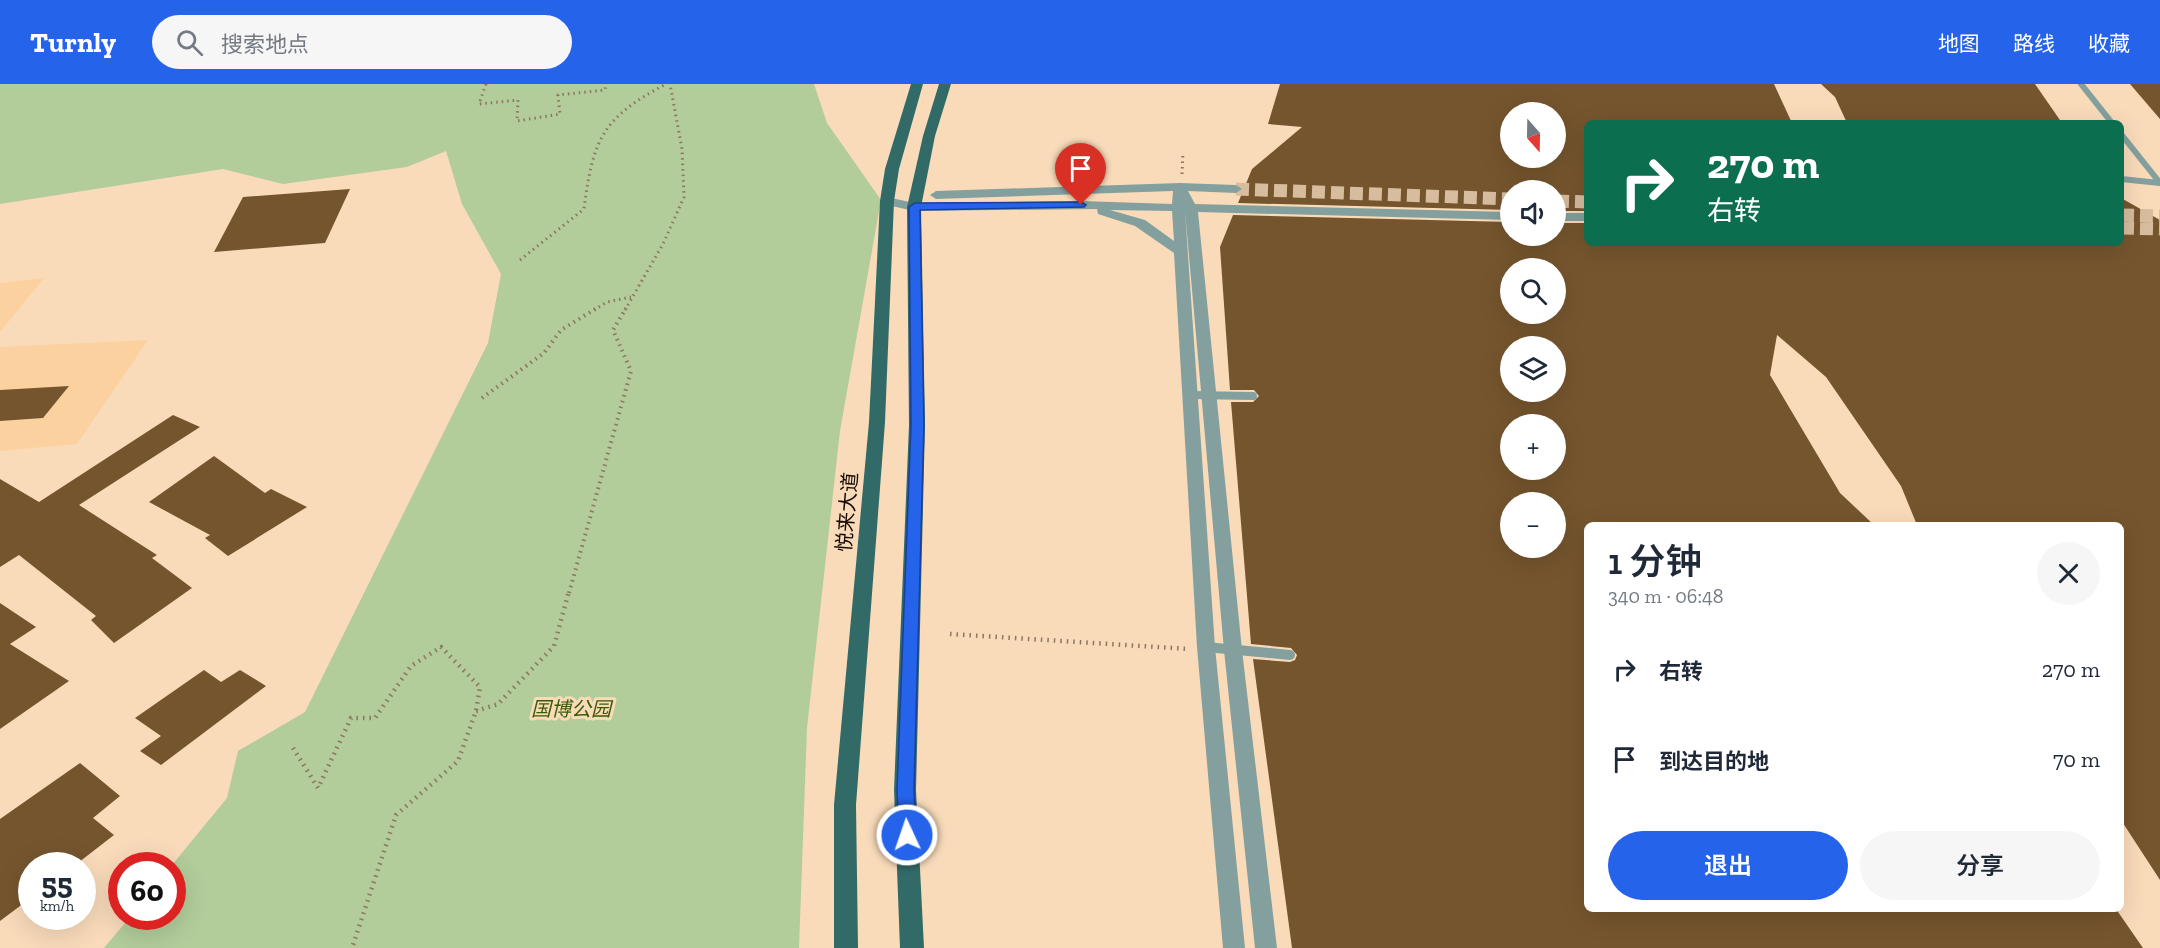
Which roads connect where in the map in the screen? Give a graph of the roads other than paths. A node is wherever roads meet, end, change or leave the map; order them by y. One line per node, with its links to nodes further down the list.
1 (917, 84): 10 (main road, 悦来大道)
2 (945, 84): 11 (main road)
3 (2080, 84): 4 (lane)
4 (2110, 120)
5 (2124, 138): 8 (lane)
6 (2124, 179): 8 (lane)
7 (1181, 182): 9 (street); 11 (street); 13 (street)
8 (2160, 183)
9 (1236, 189)
10 (887, 201): 11 (street); 24 (main road, 悦来大道)
11 (915, 201): 12 (street); 25 (main road)
12 (1081, 205): 13 (street); 17 (street)
13 (1185, 208): 14 (street); 17 (street); 19 (street)
14 (1500, 216)
15 (1566, 217): 16 (street)
16 (1584, 218)
17 (1180, 250): 18 (street)
18 (1190, 395): 19 (lane); 21 (street)
19 (1209, 395): 20 (lane); 22 (street)
20 (1253, 396)
21 (1206, 647): 22 (lane); 26 (street)
22 (1233, 650): 23 (lane); 27 (street)
23 (1290, 655)
24 (846, 948)
25 (912, 948)
26 (1234, 948)
27 (1266, 948)

